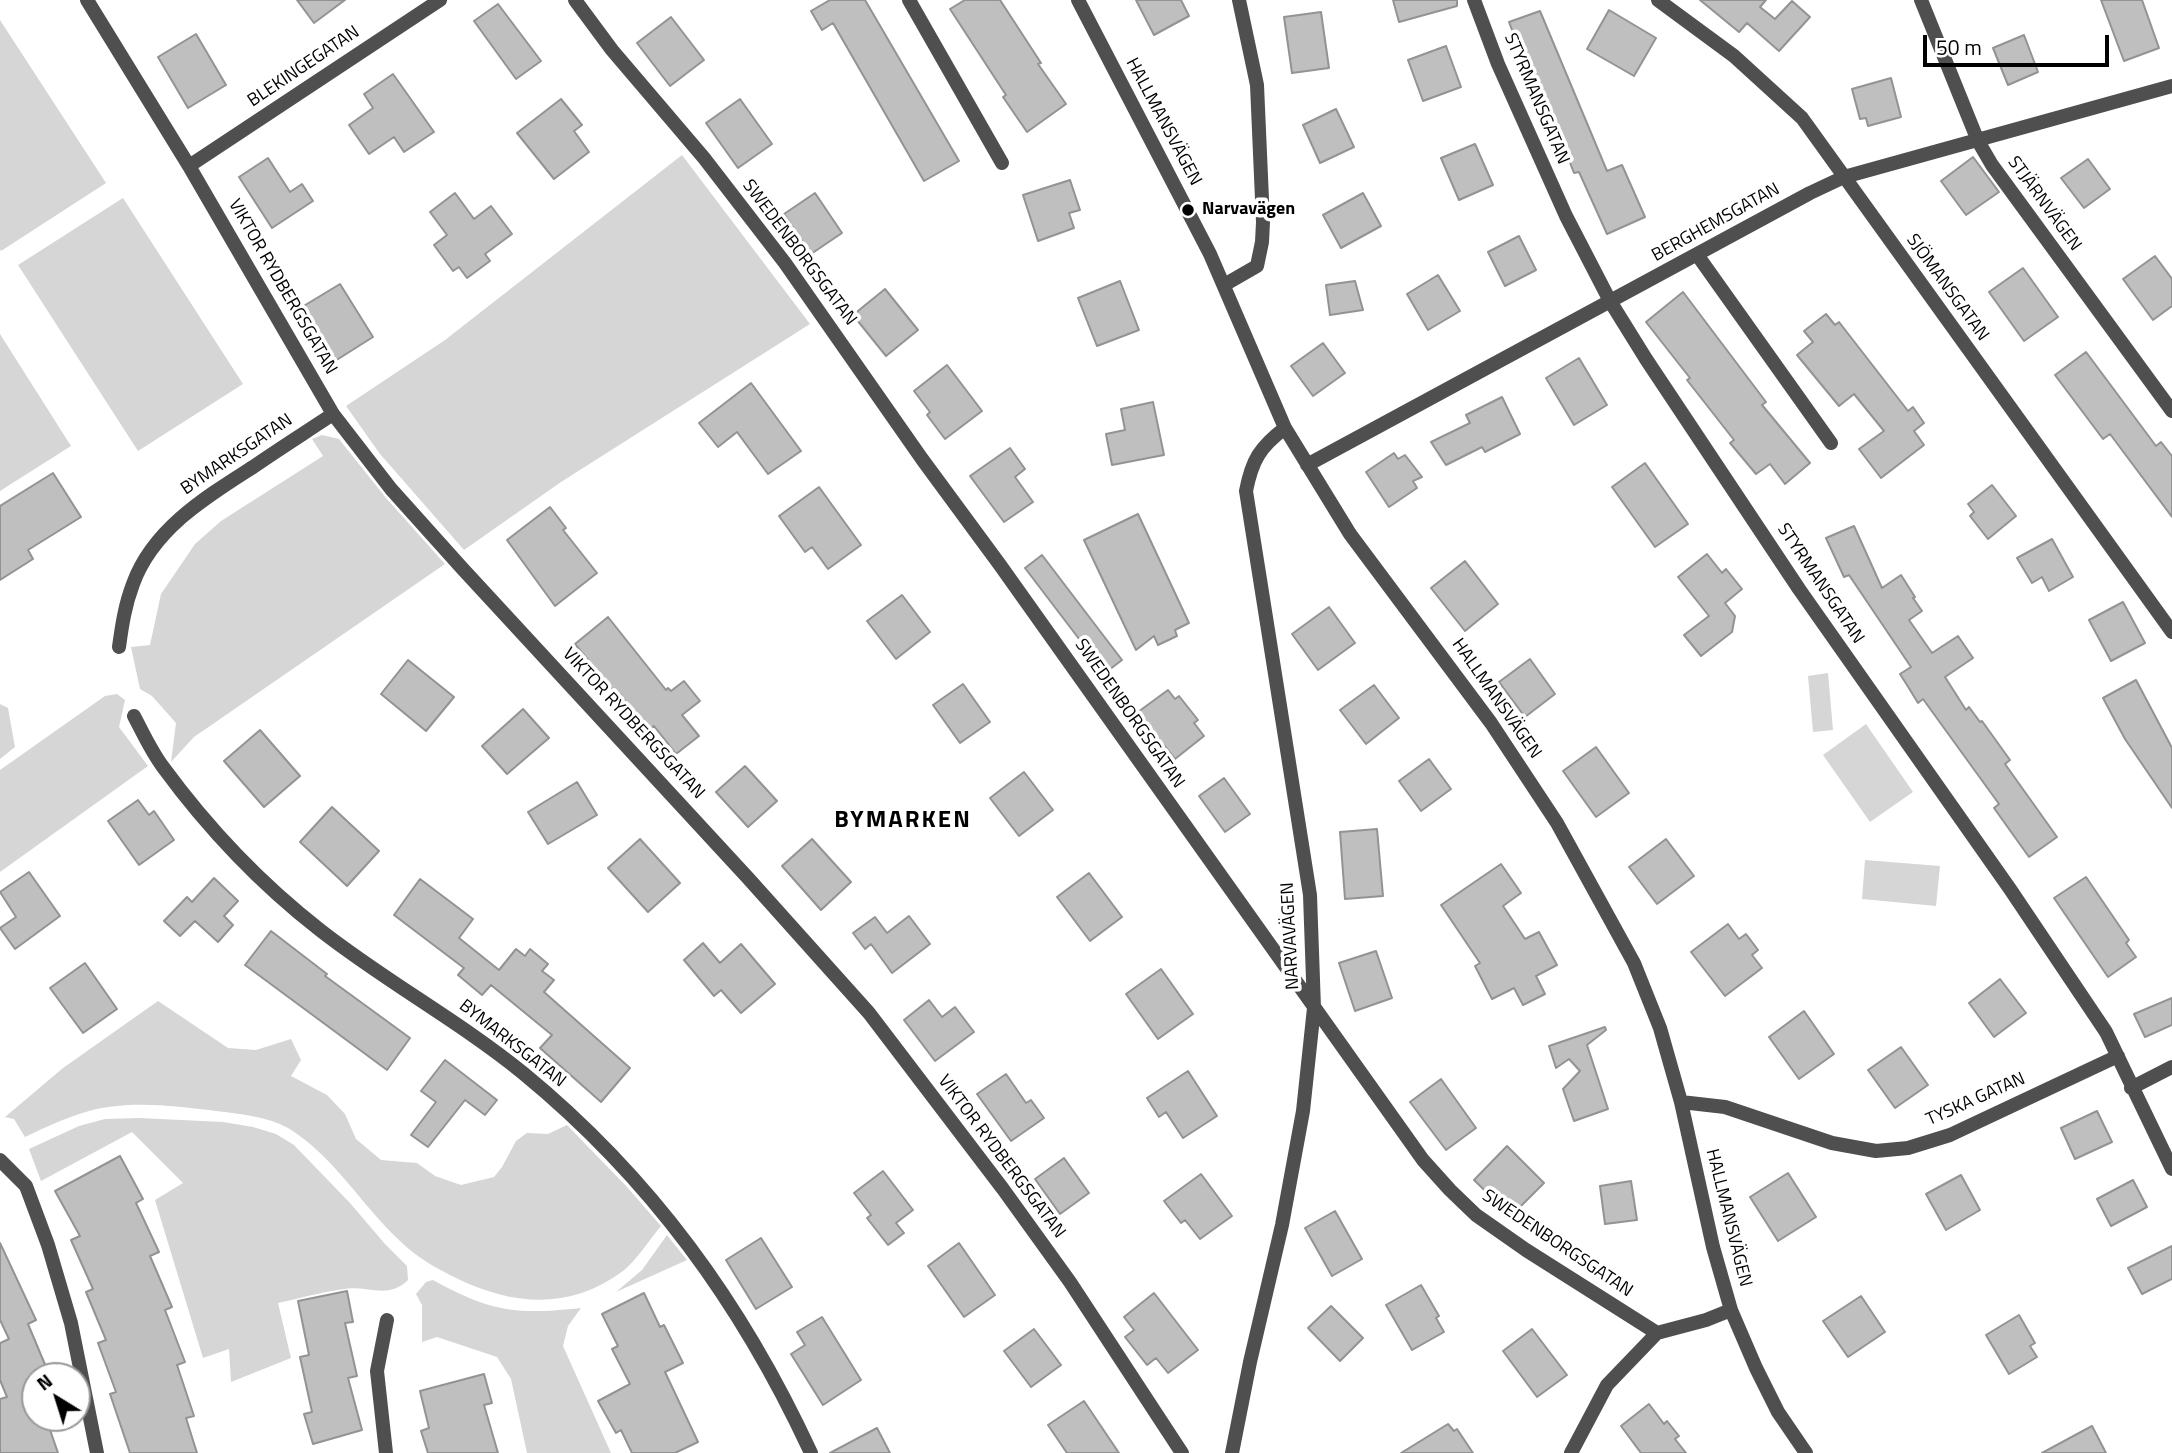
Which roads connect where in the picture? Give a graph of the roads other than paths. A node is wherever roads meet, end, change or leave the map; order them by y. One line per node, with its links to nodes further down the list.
1 (87, 0): 13 (street, VIKTOR RYDBERGSGATAN)
2 (440, 0): 13 (street, BLEKINGEGATAN)
3 (575, 0): 26 (street, SWEDENBORGSGATAN)
4 (909, 0): 12 (street)
5 (1078, 0): 16 (street, HALLMANSVÄGEN)
6 (1239, 0): 16 (street)
7 (1474, 0): 17 (street, STYRMANSGATAN)
8 (1658, 0): 14 (street, SJÖMANSGATAN)
9 (1921, 0): 11 (street, STJÄRNVÄGEN)
10 (2172, 86): 11 (street, BERGHEMSGATAN)
11 (1978, 141): 14 (street, BERGHEMSGATAN); 18 (street, STJÄRNVÄGEN)
12 (1002, 163)
13 (189, 166): 19 (street, VIKTOR RYDBERGSGATAN)
14 (1844, 177): 15 (street, BERGHEMSGATAN); 23 (street, SJÖMANSGATAN)
15 (1698, 256): 17 (street, BERGHEMSGATAN); 21 (street)
16 (1224, 285): 20 (street, HALLMANSVÄGEN)
17 (1610, 301): 22 (street, BERGHEMSGATAN); 27 (street, STYRMANSGATAN)
18 (2172, 411)
19 (333, 414): 24 (street, BYMARKSGATAN); 39 (street, VIKTOR RYDBERGSGATAN)
20 (1285, 428): 22 (street, HALLMANSVÄGEN); 26 (street, NARVAVÄGEN)
21 (1831, 443)
22 (1307, 466): 30 (street, HALLMANSVÄGEN)
23 (2172, 632)
24 (119, 646)
25 (134, 716): 38 (street, BYMARKSGATAN)
26 (1314, 1008): 35 (street, SWEDENBORGSGATAN); 40 (street, NARVAVÄGEN)
27 (2118, 1056): 29 (street, STYRMANSGATAN); 30 (street, TYSKA GATAN)
28 (2172, 1067): 29 (street)
29 (2131, 1088): 32 (street, STYRMANSGATAN)
30 (1681, 1102): 33 (street, HALLMANSVÄGEN)
31 (0, 1160): 36 (street)
32 (2172, 1169)
33 (1731, 1310): 35 (street); 42 (street, HALLMANSVÄGEN)
34 (387, 1320): 37 (street)
35 (1657, 1333): 41 (street)
36 (97, 1453)
37 (386, 1453)
38 (811, 1453)
39 (1182, 1453)
40 (1232, 1453)
41 (1571, 1453)
42 (1806, 1453)

